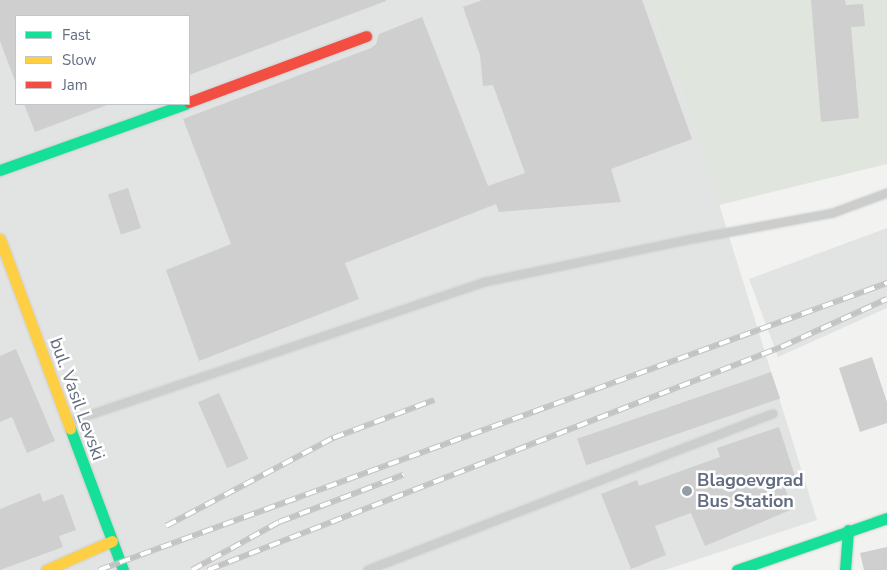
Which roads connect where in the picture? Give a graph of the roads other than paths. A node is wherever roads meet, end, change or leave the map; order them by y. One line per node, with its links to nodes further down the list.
1 (366, 36): 2 (street)
2 (190, 102)
3 (182, 105): 4 (street)
4 (0, 170)
5 (887, 193): 8 (lane)
6 (0, 240): 8 (street, bul. Vasil Levski)
7 (773, 414): 14 (lane)
8 (67, 423): 11 (street, bul. Vasil Levski)
9 (887, 518): 10 (street)
10 (848, 530): 15 (street); 16 (street)
11 (112, 540): 12 (street); 13 (street, bul. Vasil Levski)
12 (46, 570)
13 (123, 570)
14 (368, 570)
15 (737, 570)
16 (845, 570)

